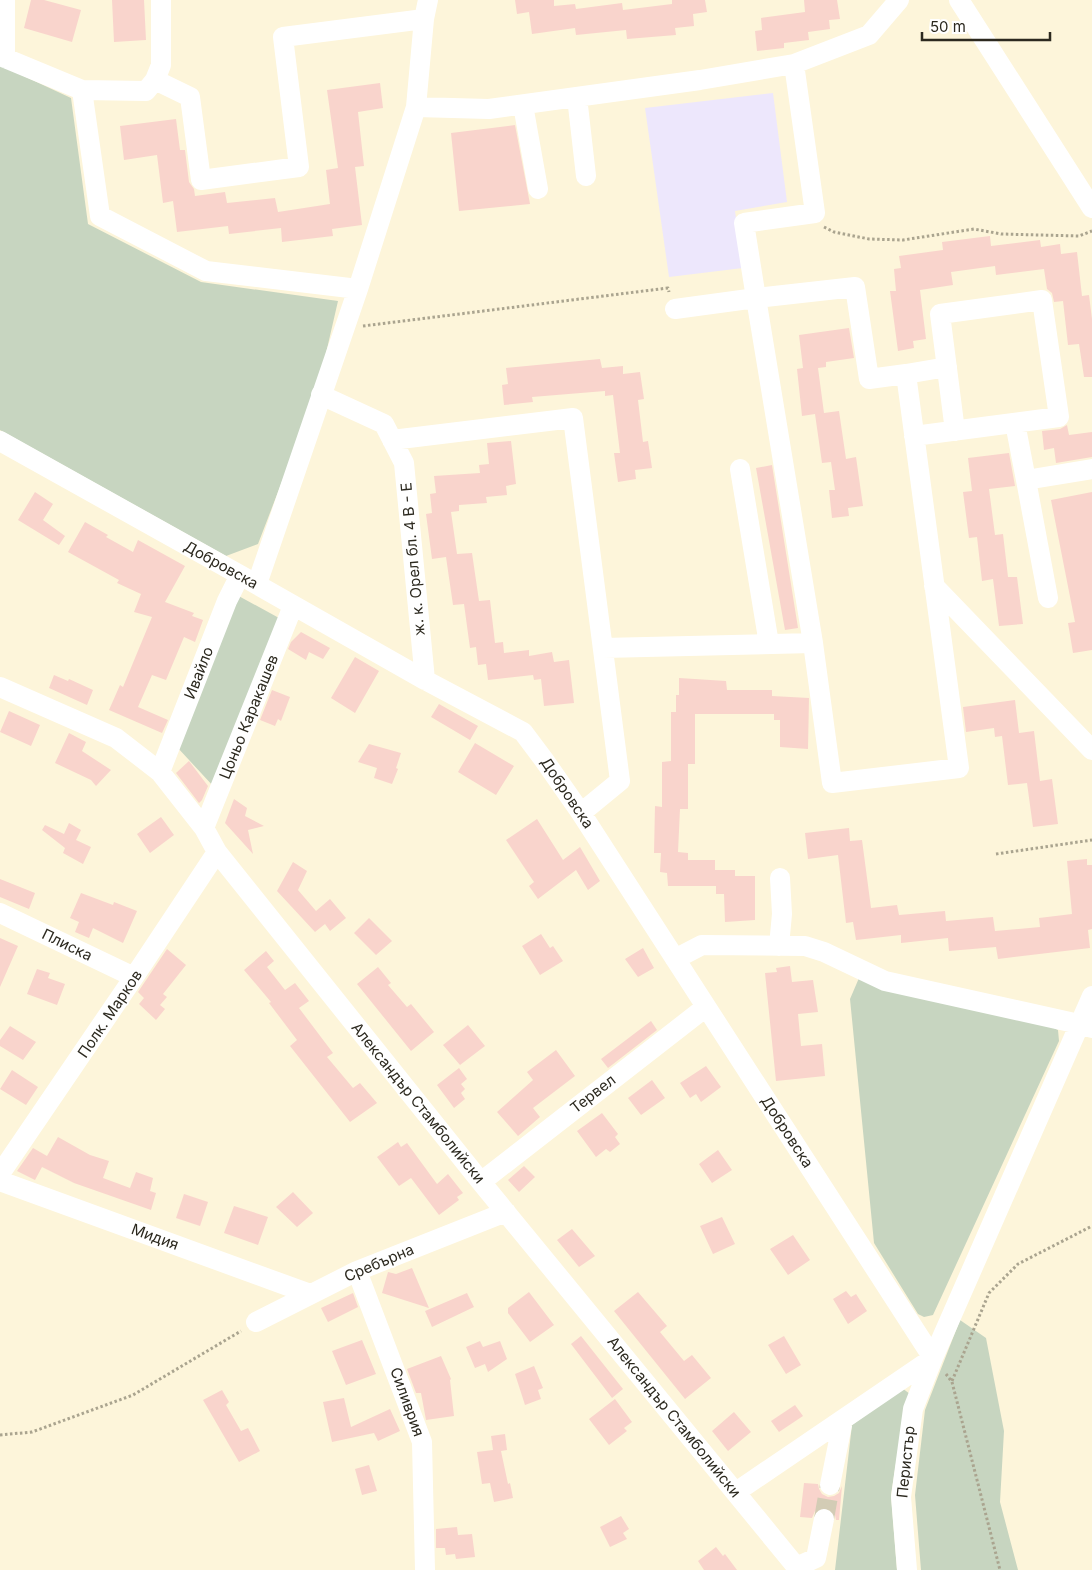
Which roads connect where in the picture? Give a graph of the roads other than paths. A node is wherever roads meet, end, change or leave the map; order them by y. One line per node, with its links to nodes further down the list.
1 (5, 0): 6 (street)
2 (160, 0): 8 (street)
3 (898, 0): 7 (street)
4 (959, 0): 15 (street)
5 (426, 10): 8 (street); 12 (street, Ивайло)
6 (2, 57): 9 (street)
7 (794, 64): 10 (street); 17 (street)
8 (155, 80): 9 (street)
9 (82, 90): 16 (street)
10 (577, 97): 11 (street); 13 (street)
11 (523, 104): 12 (street); 14 (street)
12 (416, 107): 16 (street, Ивайло)
13 (586, 176)
14 (538, 189)
15 (1092, 208)
16 (358, 289): 21 (street, Ивайло)
17 (756, 298): 18 (street); 20 (street); 34 (street)
18 (675, 309)
19 (947, 367): 20 (street); 22 (street); 23 (street)
20 (906, 374): 24 (street)
21 (322, 395): 25 (street, ж. к. Орел бл. 4 В - Е); 30 (street, Ивайло)
22 (1015, 423): 23 (street); 29 (street)
23 (955, 431): 24 (street)
24 (914, 436): 31 (street)
25 (392, 440): 36 (street); 37 (street, ж. к. Орел бл. 4 В - Е)
26 (0, 441): 30 (street, Добровска)
27 (740, 469): 35 (street)
28 (1092, 469): 29 (street)
29 (1026, 480): 32 (street)
30 (248, 580): 33 (street, Добровска); 40 (street, Ивайло)
31 (934, 586): 34 (street); 39 (street)
32 (1048, 598)
33 (293, 606): 37 (street, Добровска); 42 (street, Цоньо Каракашев)
34 (812, 643): 35 (street)
35 (769, 644): 36 (street)
36 (603, 648): 41 (street)
37 (425, 680): 41 (street, Добровска)
38 (0, 687): 40 (street, Александър Стамболийски)
39 (1092, 750)
40 (160, 772): 42 (street, Александър Стамболийски)
41 (581, 813): 47 (street, Добровска)
42 (204, 828): 43 (street, Александър Стамболийски)
43 (217, 852): 48 (street, Полк. Марков); 54 (street, Александър Стамболийски)
44 (780, 878): 46 (street)
45 (0, 913): 48 (street, Плиска)
46 (779, 946): 47 (street); 51 (street)
47 (675, 959): 50 (street, Добровска)
48 (134, 977): 52 (street, Полк. Марков)
49 (1092, 996): 51 (street, Перистър)
50 (706, 1007): 54 (street, Тервел); 59 (street, Добровска)
51 (1086, 1026): 59 (street, Перистър)
52 (0, 1174)
53 (0, 1181): 57 (street, Мидия)
54 (481, 1182): 55 (street, Александър Стамболийски)
55 (506, 1212): 56 (street, Сребърна); 62 (street, Александър Стамболийски)
56 (357, 1270): 57 (street, Сребърна); 65 (street, Силиврия)
57 (310, 1294): 58 (street, Сребърна)
58 (256, 1322)
59 (933, 1358): 60 (street); 66 (street, Перистър)
60 (843, 1420): 61 (street); 62 (street)
61 (830, 1485)
62 (736, 1492): 64 (street, Александър Стамболийски)
63 (824, 1519): 64 (street)
64 (798, 1568)
65 (424, 1570)
66 (906, 1570)

